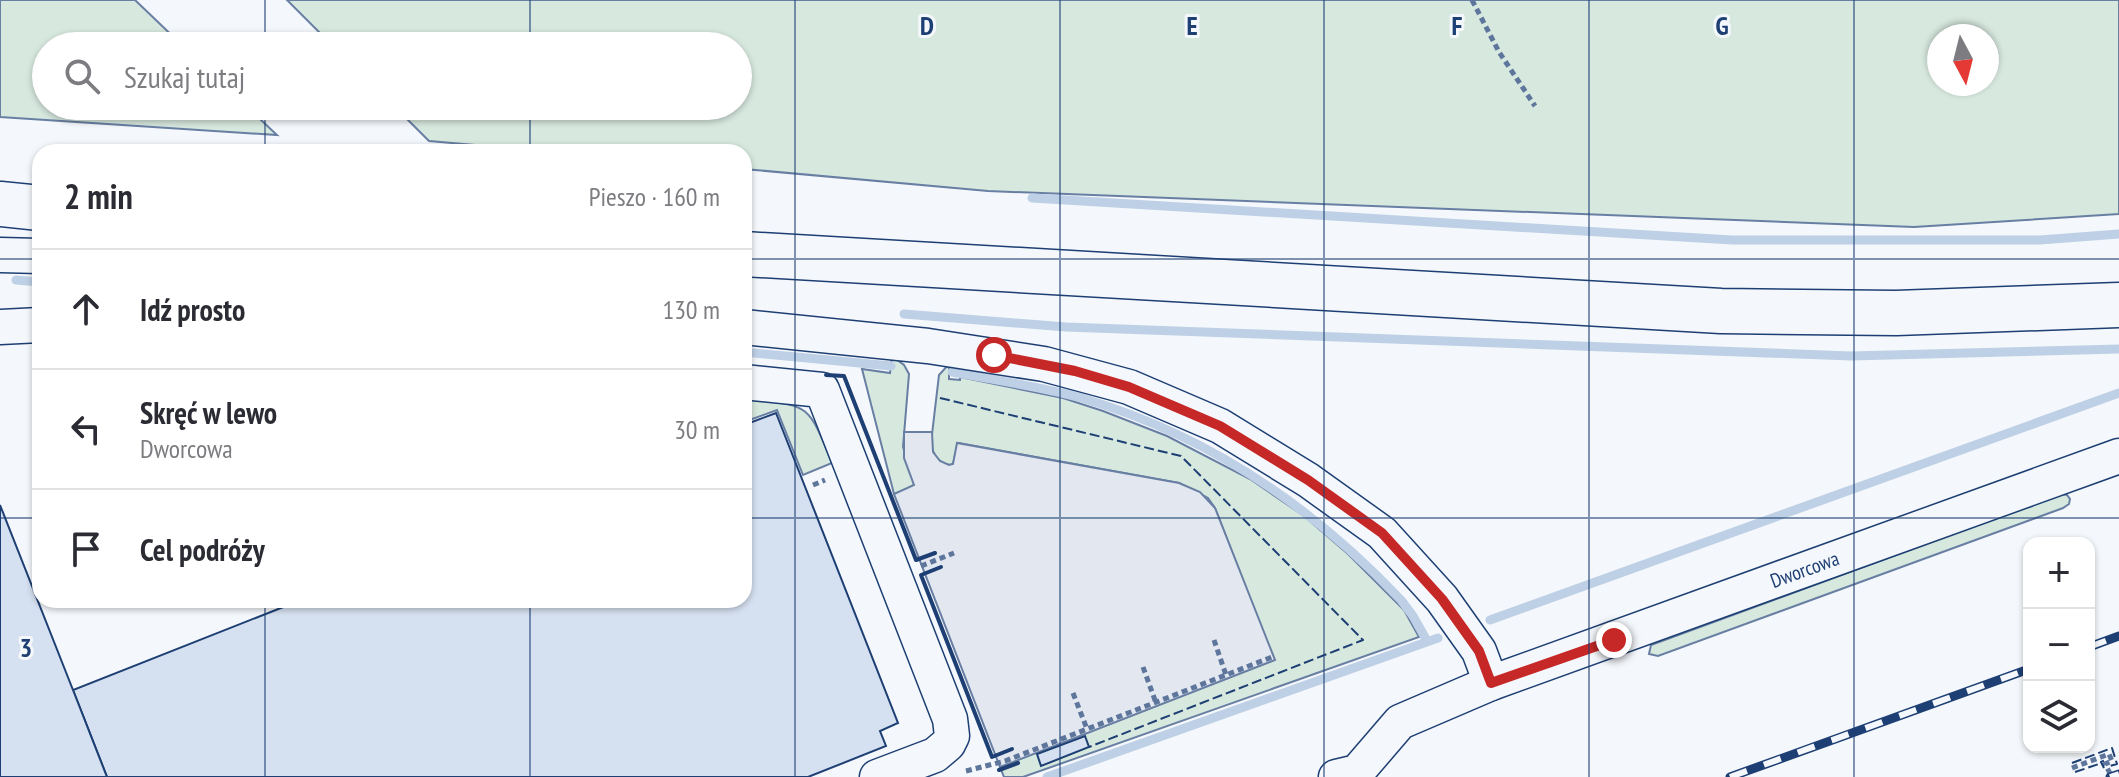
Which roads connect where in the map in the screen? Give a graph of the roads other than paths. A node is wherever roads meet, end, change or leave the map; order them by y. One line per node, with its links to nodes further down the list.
1 (0, 204): 2 (main road)
2 (32, 207)
3 (752, 254): 6 (main road)
4 (0, 255): 5 (lane)
5 (32, 256)
6 (2119, 305)
7 (32, 325): 8 (lane)
8 (0, 327)
9 (752, 328): 12 (lane)
10 (752, 383): 13 (lane)
11 (2119, 456): 12 (lane, Dworcowa)
12 (1491, 683): 14 (lane, Dworcowa)
13 (877, 777)
14 (1336, 777)

